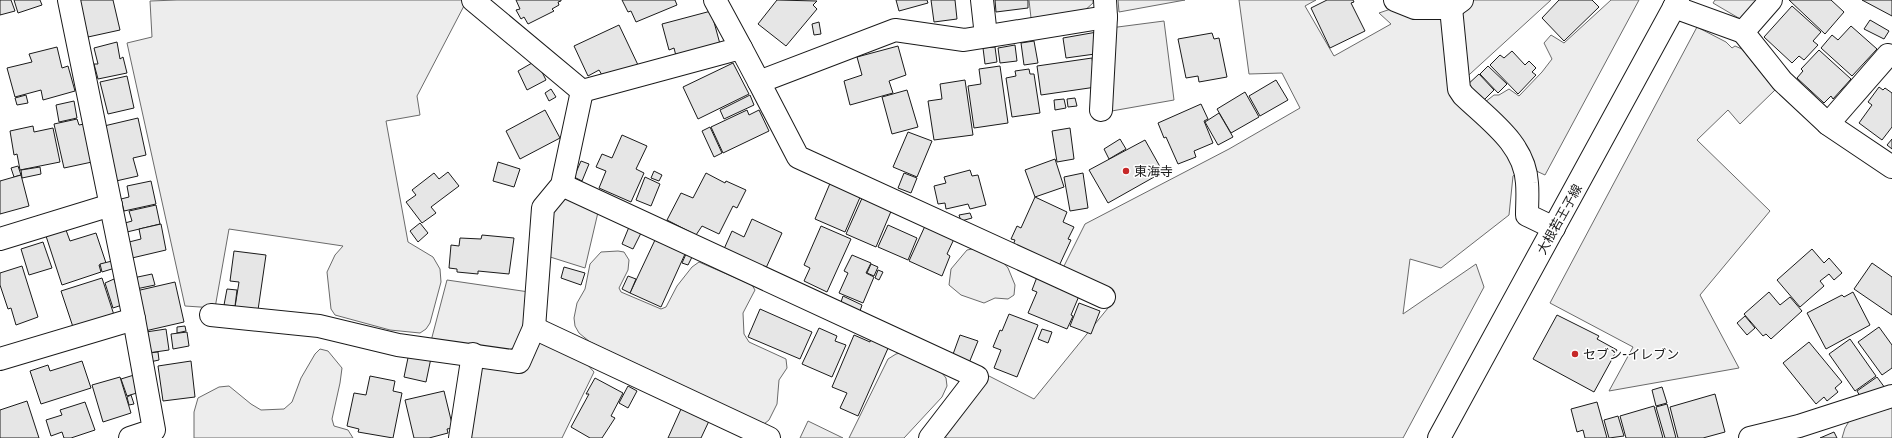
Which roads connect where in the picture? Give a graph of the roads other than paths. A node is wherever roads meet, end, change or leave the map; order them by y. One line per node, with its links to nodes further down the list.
1 (68, 0): 20 (street)
2 (473, 0): 15 (street)
3 (715, 0): 12 (street)
4 (982, 0): 11 (street)
5 (1395, 0): 7 (street)
6 (1771, 0): 10 (street)
7 (1456, 4): 21 (street)
8 (1676, 4): 10 (street); 21 (street, 大根若王子線)
9 (1106, 8): 11 (street); 16 (street)
10 (1742, 32): 17 (street)
11 (986, 36): 14 (street)
12 (741, 48): 14 (street); 15 (street)
13 (1888, 55): 17 (street)
14 (759, 82): 23 (street)
15 (582, 91): 19 (street)
16 (1101, 110)
17 (1828, 124): 18 (street)
18 (1892, 167)
19 (562, 185): 26 (street); 33 (street)
20 (111, 205): 22 (street); 25 (street)
21 (1554, 228): 34 (street, 大根若王子線)
22 (0, 239)
23 (1104, 296)
24 (211, 315): 27 (street)
25 (134, 319): 28 (street); 30 (street)
26 (534, 328): 27 (street); 32 (street)
27 (473, 354): 31 (street)
28 (0, 359)
29 (1892, 396): 35 (street)
30 (130, 438)
31 (460, 438)
32 (769, 438)
33 (930, 438)
34 (1439, 438)
35 (1750, 438)

